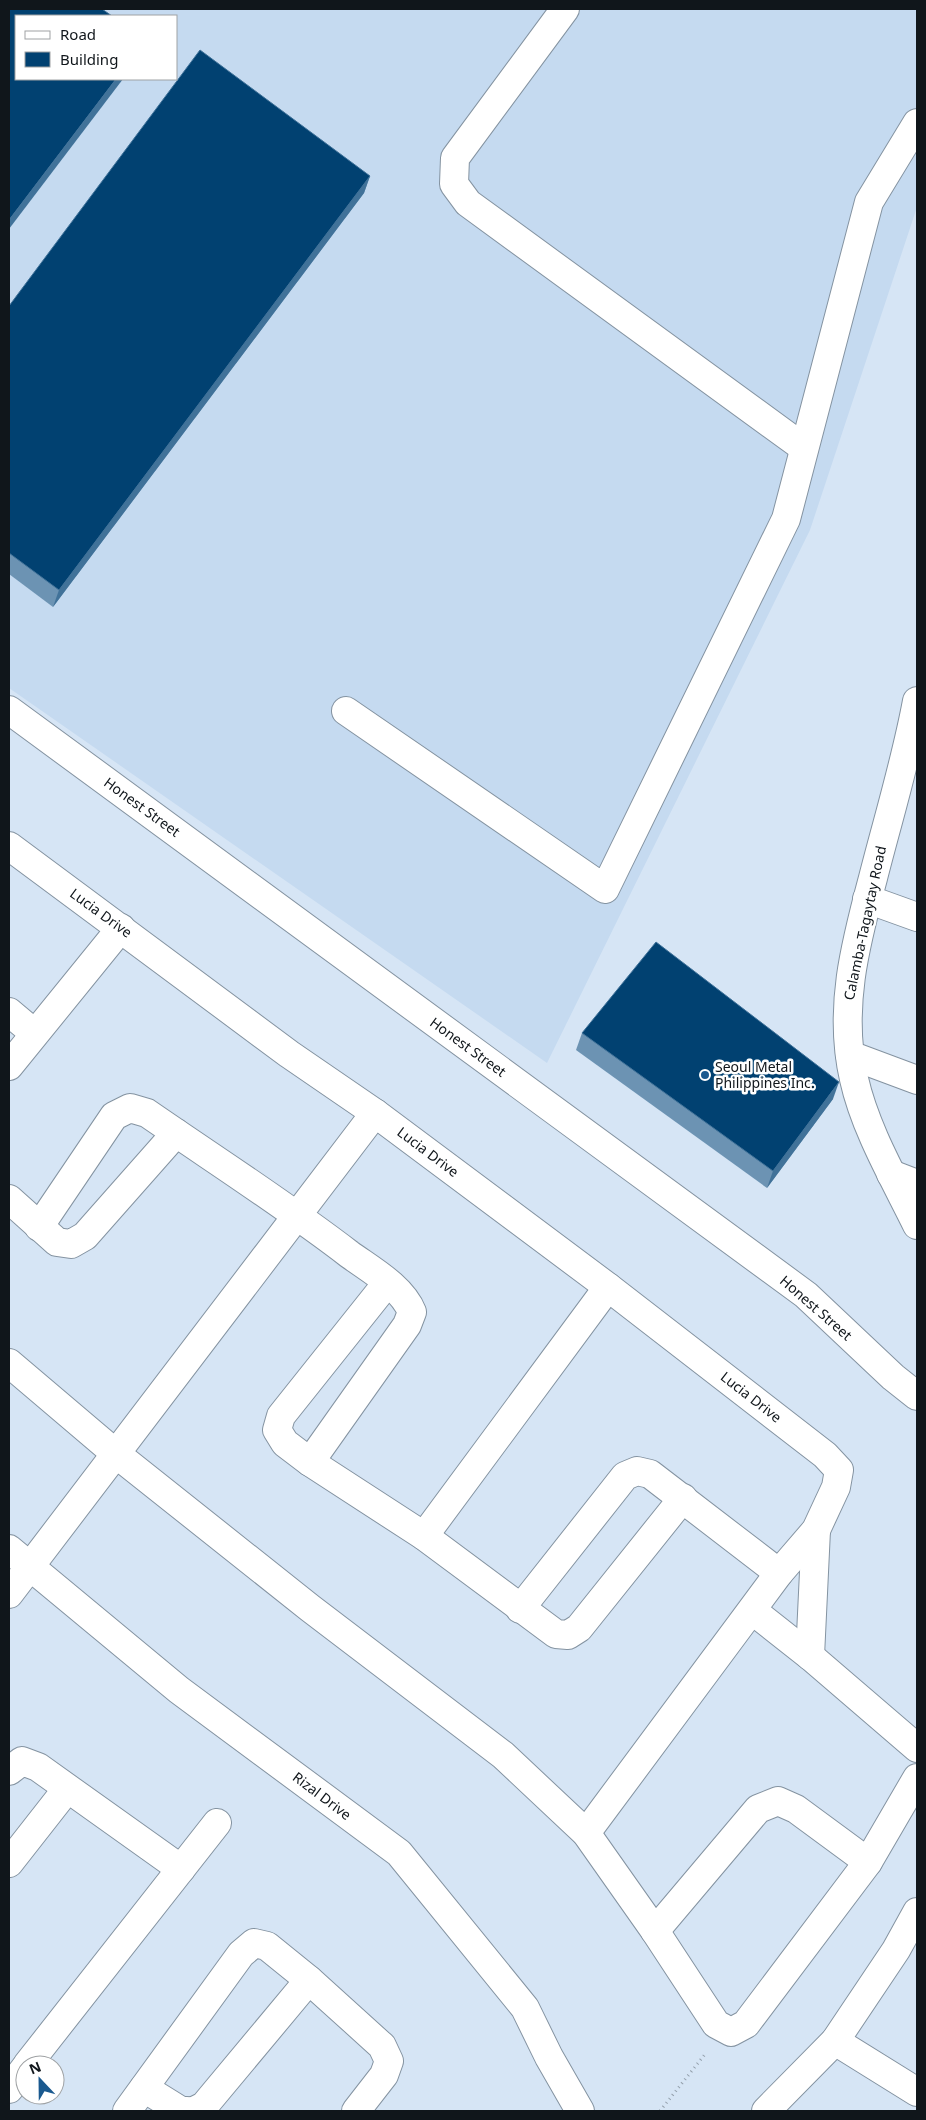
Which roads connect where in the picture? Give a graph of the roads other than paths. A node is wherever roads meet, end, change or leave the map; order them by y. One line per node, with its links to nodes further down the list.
1 (565, 9): 3 (street)
2 (917, 123): 3 (street)
3 (804, 448): 6 (street)
4 (917, 701): 8 (street, Calamba-Tagaytay Road)
5 (9, 710): 27 (street, Honest Street)
6 (346, 711)
7 (9, 846): 10 (street, Lucia Drive)
8 (867, 899): 9 (street); 13 (street, Calamba-Tagaytay Road)
9 (917, 917)
10 (121, 928): 12 (street); 16 (street, Lucia Drive)
11 (9, 1012): 12 (street)
12 (34, 1033): 14 (street)
13 (850, 1055): 15 (street); 18 (street, Calamba-Tagaytay Road)
14 (9, 1066)
15 (917, 1080)
16 (375, 1113): 21 (street); 25 (street, Lucia Drive)
17 (176, 1133): 21 (street); 23 (street); 23 (street)
18 (892, 1174): 19 (street); 22 (street, Calamba-Tagaytay Road)
19 (917, 1184)
20 (9, 1199): 23 (street)
21 (297, 1214): 24 (street); 28 (street)
22 (917, 1226)
23 (38, 1227)
24 (387, 1282): 29 (street); 29 (street)
25 (608, 1286): 31 (street, Lucia Drive); 32 (street)
26 (9, 1363): 28 (street)
27 (917, 1396)
28 (115, 1453): 34 (street); 45 (street)
29 (310, 1462): 32 (street)
30 (683, 1498): 35 (street); 37 (street); 37 (street)
31 (816, 1530): 35 (street); 39 (street)
32 (424, 1536): 37 (street)
33 (9, 1549): 34 (street, Rizal Drive)
34 (30, 1568): 36 (street); 56 (street, Rizal Drive)
35 (779, 1573): 38 (street)
36 (9, 1594)
37 (520, 1609)
38 (753, 1611): 39 (street); 45 (street)
39 (810, 1656): 40 (street)
40 (917, 1748)
41 (9, 1771): 43 (street)
42 (917, 1778): 46 (street)
43 (67, 1789): 47 (street); 48 (street)
44 (217, 1823): 48 (street)
45 (586, 1833): 50 (street)
46 (868, 1862): 50 (street); 50 (street)
47 (9, 1863)
48 (181, 1869): 53 (street)
49 (917, 1912): 52 (street)
50 (656, 1931)
51 (309, 1980): 54 (street); 59 (street); 60 (street)
52 (835, 2041): 55 (street); 61 (street)
53 (35, 2055)
54 (144, 2088): 57 (street); 58 (street)
55 (917, 2092)
56 (581, 2108)
57 (126, 2111)
58 (187, 2111)
59 (194, 2111)
60 (356, 2111)
61 (766, 2111)

